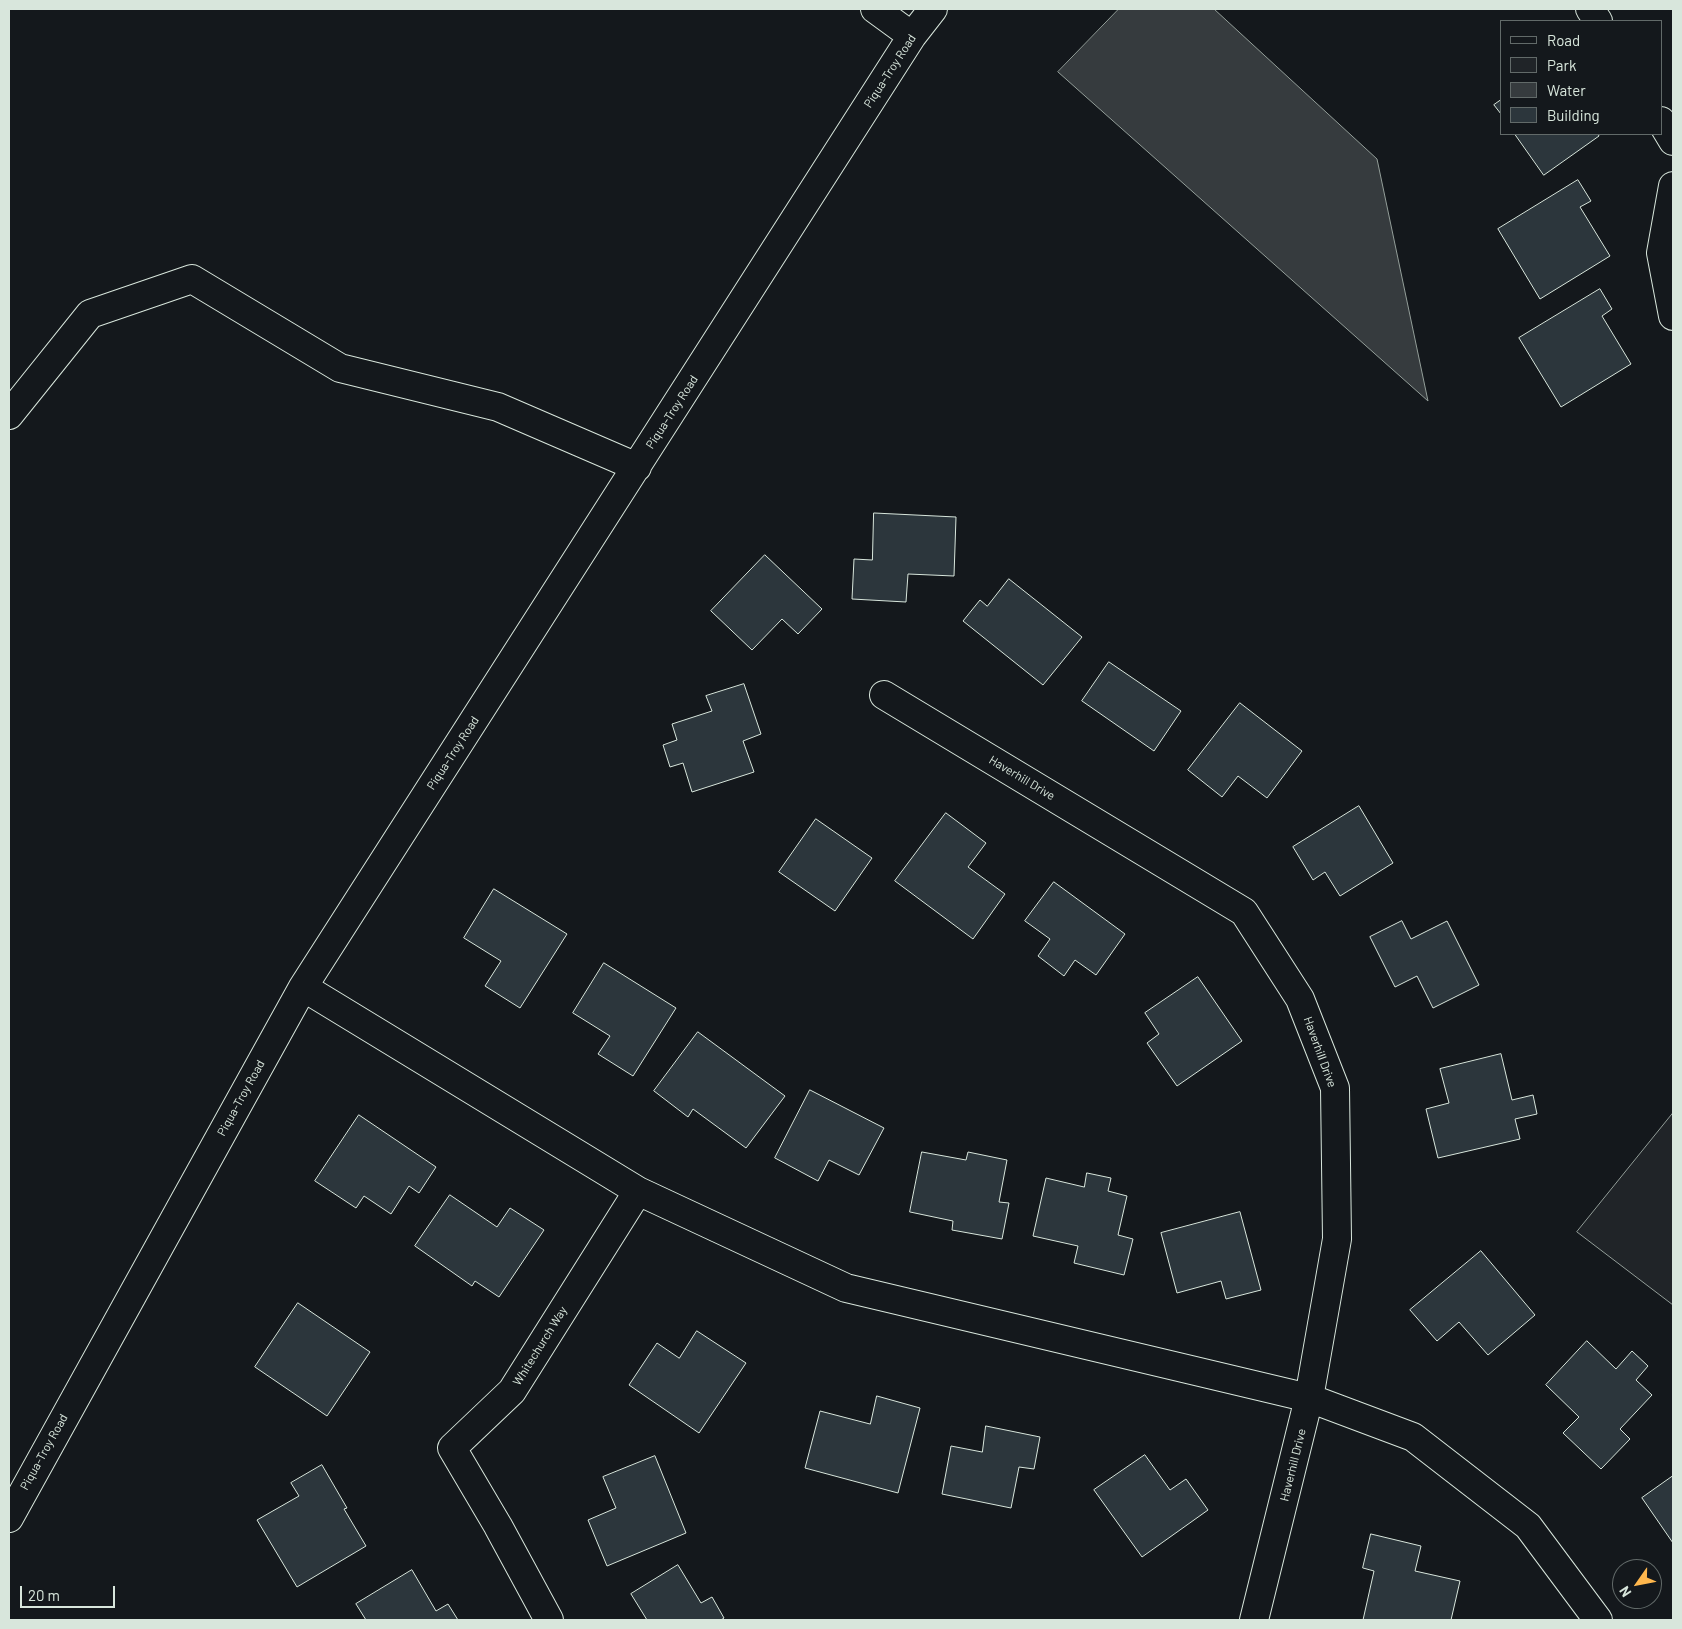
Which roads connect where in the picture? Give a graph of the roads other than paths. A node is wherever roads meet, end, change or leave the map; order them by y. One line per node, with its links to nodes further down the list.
1 (875, 9): 5 (street)
2 (933, 9): 5 (street, Piqua-Troy Road)
3 (1590, 9): 4 (street)
4 (1597, 20)
5 (912, 36): 11 (street, Piqua-Troy Road)
6 (1662, 123): 7 (street)
7 (1673, 141)
8 (1673, 186): 9 (street)
9 (1673, 316)
10 (9, 415): 11 (street)
11 (637, 467): 13 (street, Piqua-Troy Road)
12 (884, 695): 15 (street, Haverhill Drive)
13 (303, 987): 14 (street); 16 (street, Piqua-Troy Road)
14 (638, 1190): 15 (street); 17 (street, Whitechurch Way)
15 (1309, 1398): 18 (street, Haverhill Drive); 19 (street)
16 (9, 1518)
17 (549, 1620)
18 (1254, 1620)
19 (1598, 1620)

